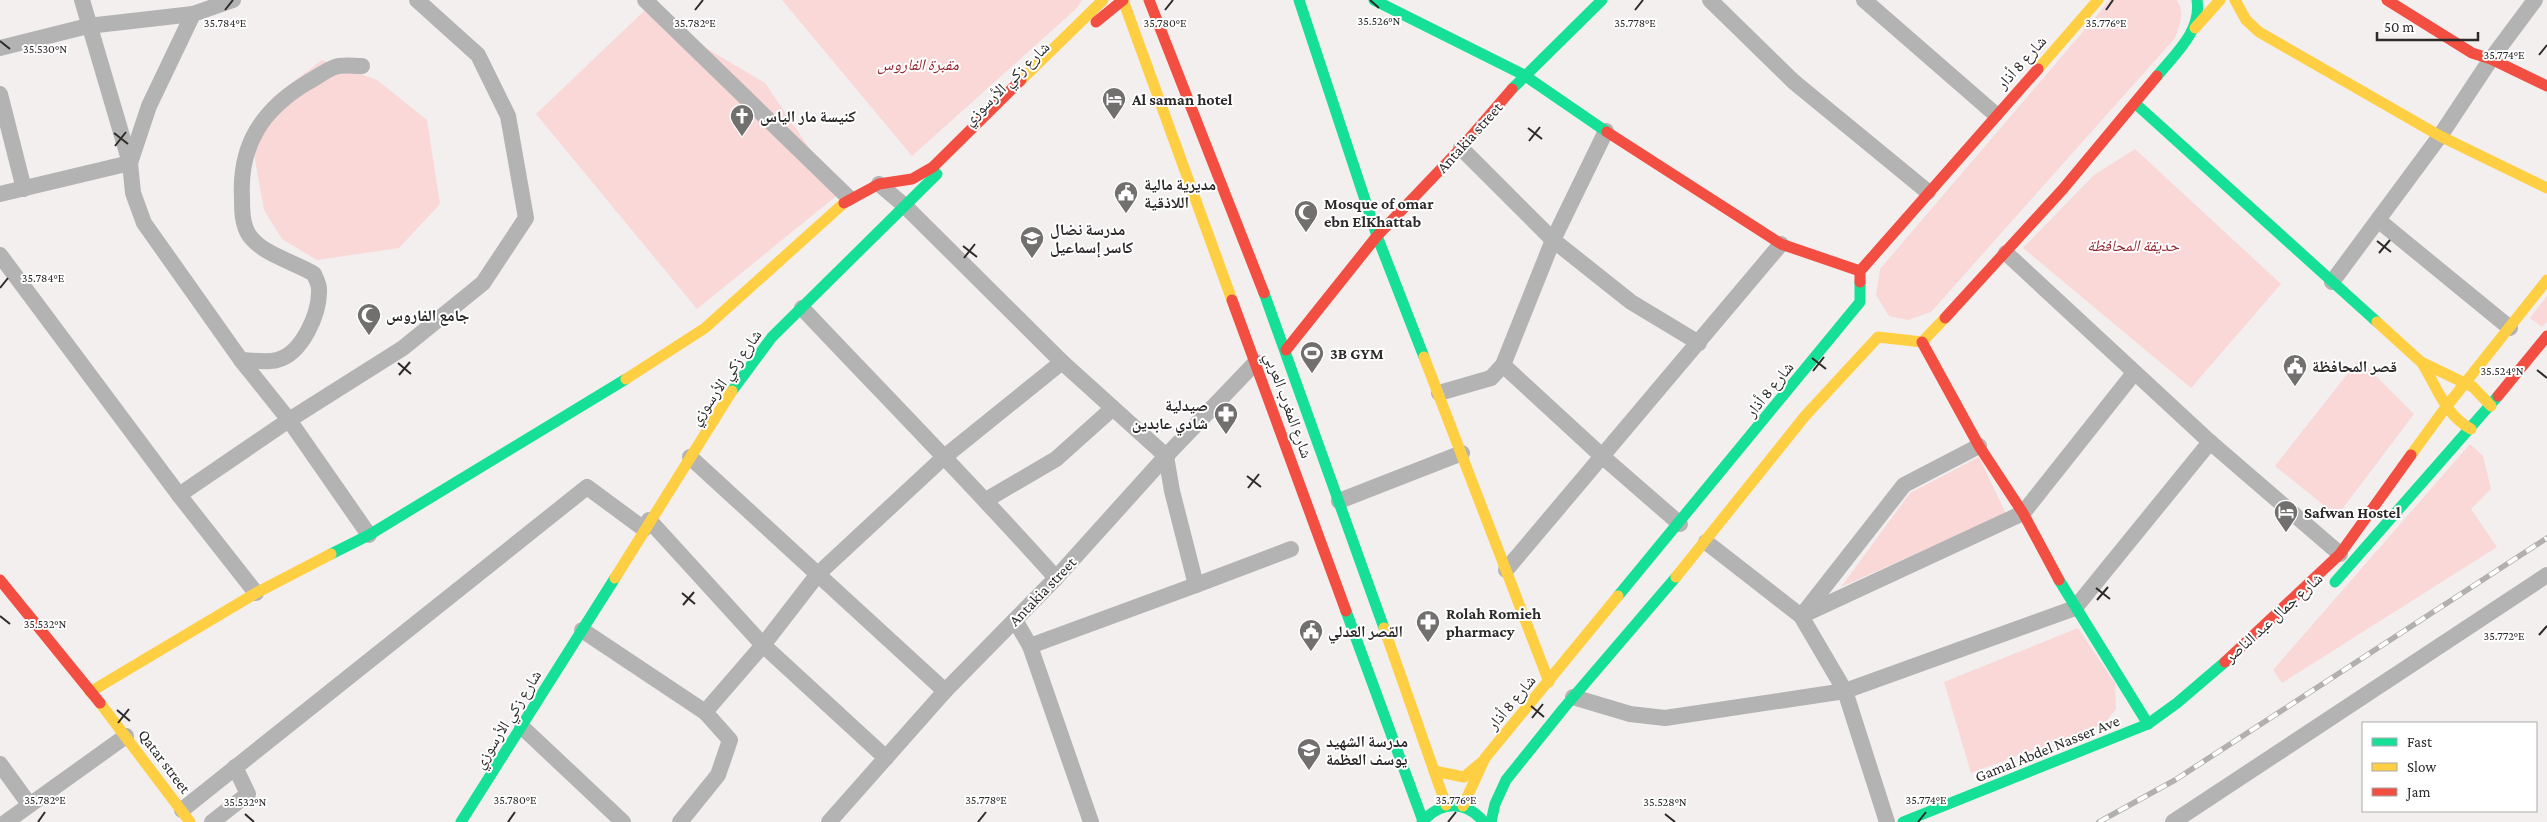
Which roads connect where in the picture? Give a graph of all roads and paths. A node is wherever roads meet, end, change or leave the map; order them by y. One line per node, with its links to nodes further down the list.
1 (82, 0): 21 (street)
2 (233, 0): 20 (street)
3 (417, 0): 70 (street)
4 (645, 0): 40 (street)
5 (1104, 0): 35 (street)
6 (1123, 0): 41 (street, شارع زكي الأرسوزي); 61 (street, شارع المغرب العربي)
7 (1149, 0): 58 (street, شارع المغرب العربي)
8 (1374, 0): 19 (street)
9 (1602, 0): 26 (street, Antakia street)
10 (1710, 0): 38 (street)
11 (1864, 0): 30 (street)
12 (2098, 0): 30 (street, شارع 8 أذار)
13 (2198, 0): 22 (street)
14 (2220, 0): 22 (street)
15 (2235, 0): 32 (street)
16 (2387, 0): 24 (street)
17 (2535, 0): 24 (street)
18 (1302, 3): 43 (street)
19 (1394, 4): 26 (street)
20 (192, 14): 21 (street); 34 (street)
21 (88, 26): 23 (street); 34 (street)
22 (2195, 28): 29 (street)
23 (0, 48)
24 (2491, 59): 27 (street); 32 (street)
25 (362, 66): 59 (street)
26 (1524, 75): 31 (street); 33 (street, Antakia street)
27 (2547, 86)
28 (0, 94): 37 (street)
29 (2137, 105): 46 (street); 50 (street)
30 (1995, 114): 38 (street, شارع 8 أذار)
31 (1606, 131): 44 (street); 45 (street)
32 (2440, 136): 36 (street); 42 (street)
33 (1460, 148): 43 (street, Antakia street); 44 (street)
34 (130, 163): 37 (street); 59 (street)
35 (879, 184): 40 (street); 41 (street)
36 (2547, 188)
37 (24, 189): 39 (street)
38 (1928, 192): 48 (street, شارع 8 أذار)
39 (0, 194)
40 (849, 198): 85 (street)
41 (905, 206): 52 (street, شارع زكي الأرسوزي); 60 (street)
42 (2378, 220): 50 (street); 53 (street)
43 (1377, 236): 58 (street, Antakia street); 66 (street)
44 (1553, 240): 57 (street); 63 (street)
45 (1781, 244): 48 (street); 57 (street)
46 (2006, 253): 56 (street); 64 (street)
47 (0, 255): 79 (street)
48 (1860, 270): 51 (street)
49 (2547, 280): 53 (street, شارع جمال عبد الناصر)
50 (2332, 282): 62 (street)
51 (1860, 302): 55 (street); 84 (street, شارع 8 أذار)
52 (802, 308): 76 (street, شارع زكي الأرسوزي); 78 (street)
53 (2510, 328): 65 (street, شارع جمال عبد الناصر)
54 (2547, 336): 67 (street, شارع جمال عبد الناصر)
55 (1878, 337): 56 (street); 86 (street)
56 (1922, 342): 73 (street)
57 (1699, 344): 77 (street)
58 (1286, 350): 81 (street, شارع المغرب العربي)
59 (241, 360): 70 (street)
60 (1062, 362): 68 (street); 78 (street)
61 (1256, 362): 75 (street, Antakia street); 121 (street, شارع المغرب العربي)
62 (2421, 362): 65 (street); 69 (street)
63 (1503, 365): 66 (street); 77 (street)
64 (2134, 373): 72 (street); 82 (street)
65 (2466, 383): 67 (street); 69 (street, شارع جمال عبد الناصر)
66 (1439, 393): 74 (street)
67 (2491, 406): 71 (street, شارع جمال عبد الناصر)
68 (1113, 408): 75 (street); 80 (street)
69 (2446, 408): 71 (street); 88 (street, شارع جمال عبد الناصر)
70 (289, 420): 79 (street); 85 (street)
71 (2471, 429): 95 (street, شارع جمال عبد الناصر)
72 (2210, 442): 88 (street); 97 (street)
73 (1979, 446): 82 (street); 98 (street)
74 (1462, 453): 81 (street); 89 (street)
75 (1166, 456): 92 (street, Antakia street); 94 (street)
76 (690, 457): 83 (street, شارع زكي الأرسوزي); 90 (street)
77 (1602, 457): 84 (street); 89 (street)
78 (944, 458): 80 (street); 90 (street)
79 (179, 495): 96 (street)
80 (986, 500): 92 (street)
81 (1339, 502): 116 (street, شارع المغرب العربي)
82 (2023, 513): 97 (street); 98 (street)
83 (647, 524): 100 (street, شارع زكي الأرسوزي); 101 (street); 115 (street)
84 (1680, 524): 103 (street, شارع 8 أذار)
85 (369, 535): 96 (street)
86 (1706, 542): 98 (street); 107 (street)
87 (1290, 550): 94 (street)
88 (2340, 554): 109 (street, شارع جمال عبد الناصر)
89 (1506, 570): 103 (street)
90 (818, 574): 101 (street); 104 (street)
91 (2547, 576): 133 (street)
92 (1056, 578): 99 (street, Antakia street)
93 (1, 583): 106 (street, Qatar street)
94 (1196, 585): 102 (street)
95 (2326, 591)
96 (256, 593): 106 (street)
97 (2075, 608): 105 (street); 109 (street)
98 (1801, 616): 105 (street)
99 (1016, 620): 102 (street); 104 (street, Antakia street)
100 (582, 630): 108 (street); 110 (street, شارع زكي الأرسوزي)
101 (764, 645): 108 (street); 112 (street)
102 (1030, 646): 128 (street)
103 (1549, 682): 113 (street, شارع 8 أذار)
104 (945, 691): 112 (street, Antakia street)
105 (1845, 691): 107 (street); 131 (street)
106 (90, 692): 111 (street, Qatar street)
107 (1572, 697): 130 (street)
108 (705, 712): 126 (street)
109 (2148, 724): 132 (street, Gamal Abdel Nasser Ave)
110 (522, 727): 124 (street, شارع زكي الأرسوزي); 125 (street)
111 (126, 736): 117 (street); 120 (street, Qatar street)
112 (886, 758): 127 (street, Antakia street)
113 (1485, 758): 116 (street); 119 (street, شارع 8 أذار)
114 (0, 764): 117 (street)
115 (235, 767): 120 (street); 123 (street)
116 (1434, 770): 118 (street, شارع المغرب العربي)
117 (29, 804): 122 (street)
118 (1446, 805): 119 (street); 121 (street)
119 (1462, 806): 129 (street)
120 (186, 816)
121 (1422, 821)
122 (6, 822)
123 (212, 822)
124 (461, 822)
125 (624, 822)
126 (680, 822)
127 (829, 822)
128 (1091, 822)
129 (1484, 822)
130 (1491, 822)
131 (1887, 822)
132 (1903, 822)
133 (2173, 822)

